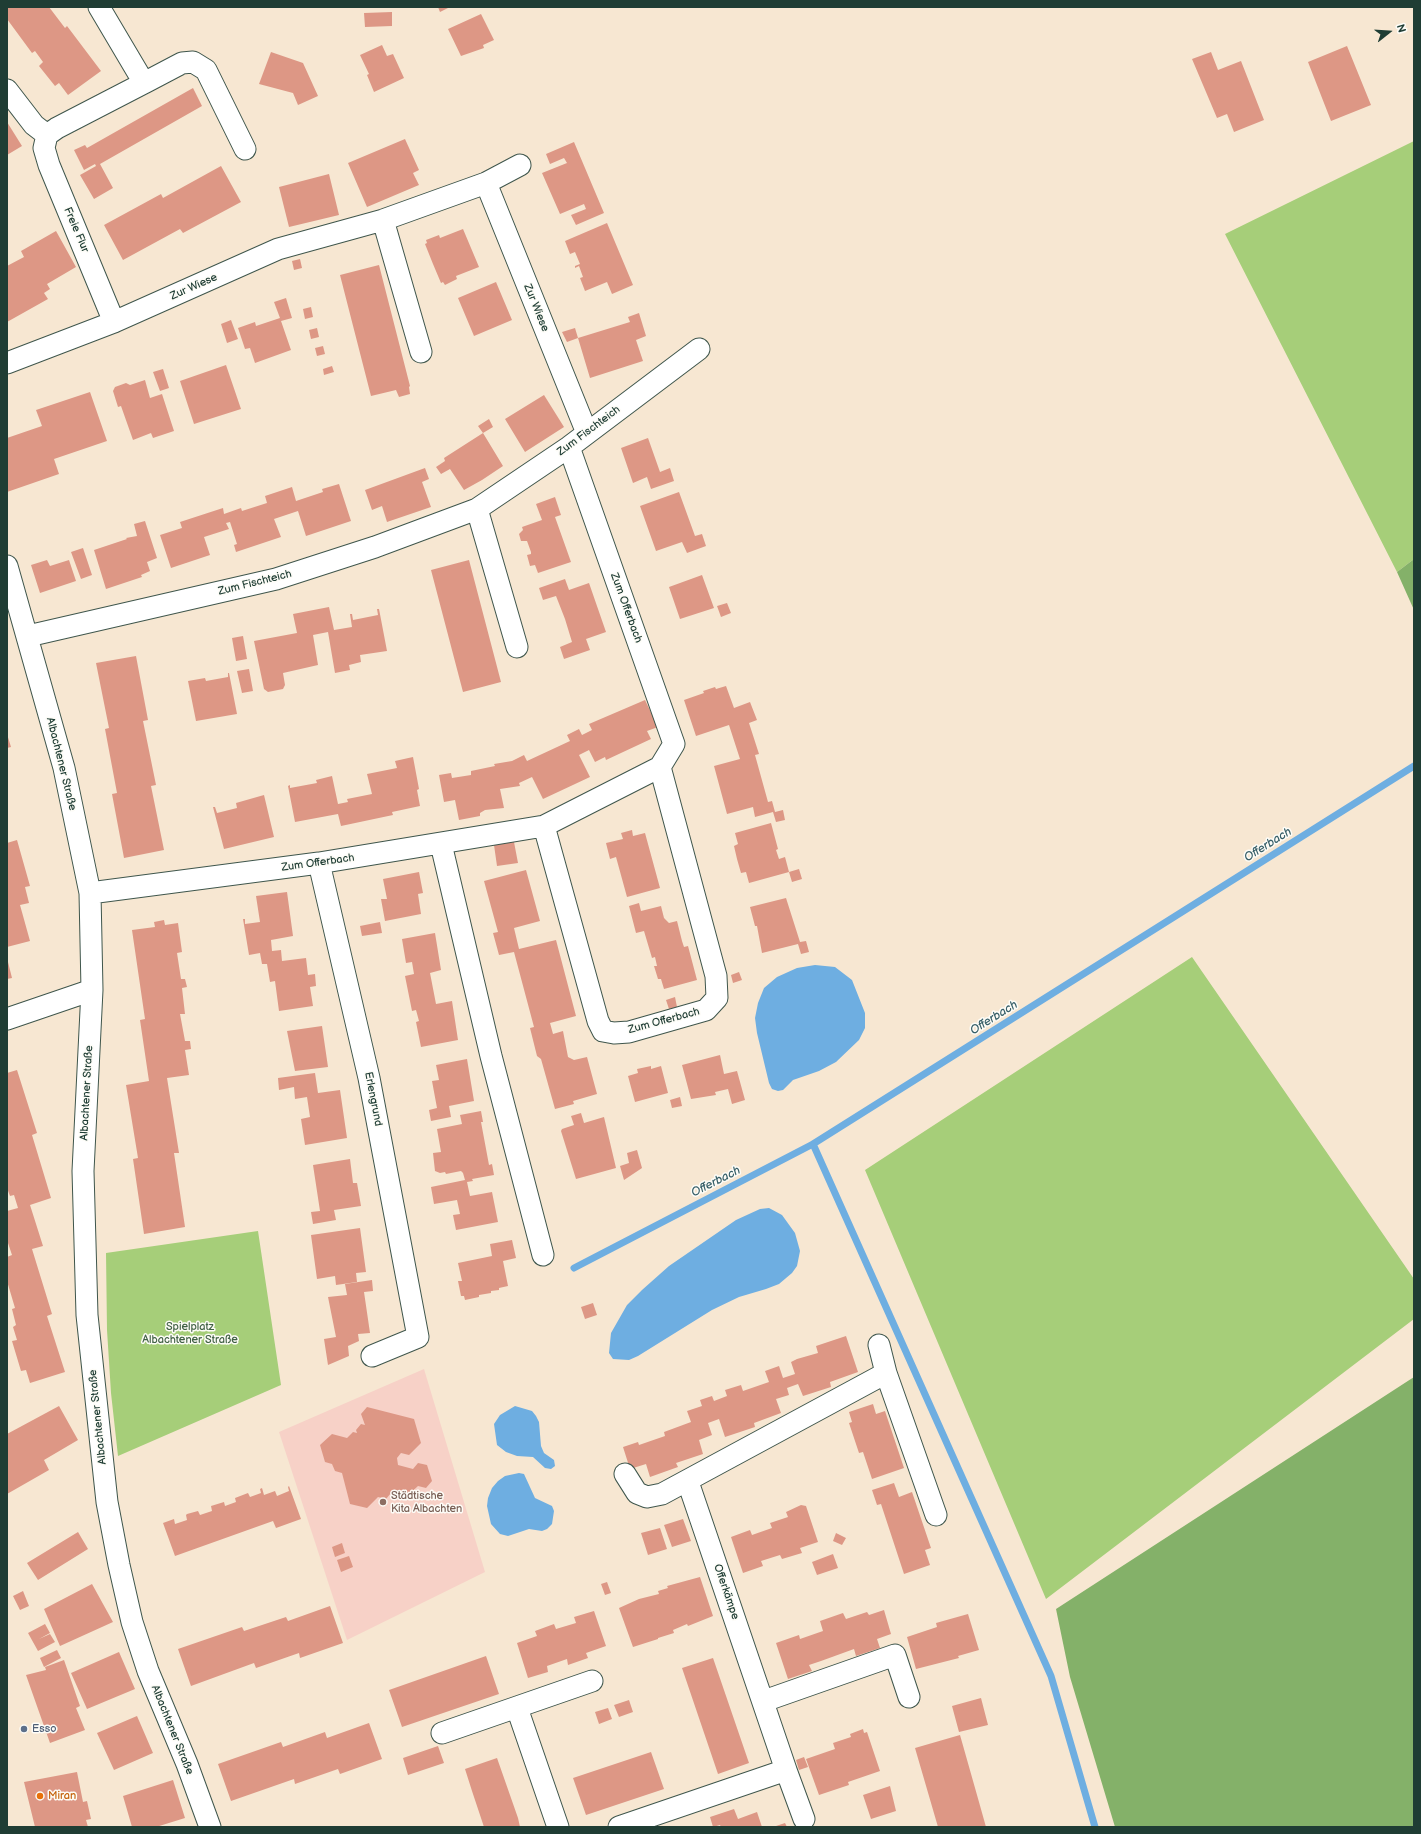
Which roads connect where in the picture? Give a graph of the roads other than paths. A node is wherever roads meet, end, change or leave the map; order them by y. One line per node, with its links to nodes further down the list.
1 (99, 7): 2 (street)
2 (144, 84): 4 (street); 5 (street)
3 (7, 90): 4 (street)
4 (47, 136): 9 (street, Freie Flur)
5 (245, 149)
6 (520, 165): 7 (street, Zur Wiese)
7 (486, 182): 8 (street, Zur Wiese); 13 (street, Zur Wiese)
8 (383, 220): 9 (street, Zur Wiese); 11 (street)
9 (114, 322): 12 (street, Zur Wiese)
10 (699, 350): 13 (street, Zum Fischteich)
11 (421, 352)
12 (7, 363)
13 (587, 433): 14 (street, Zum Fischteich)
14 (569, 448): 15 (street, Zum Fischteich); 19 (street, Zum Offerbach)
15 (477, 509): 17 (street, Zum Fischteich); 18 (street)
16 (7, 566): 17 (street, Albachtener Straße)
17 (28, 636): 23 (street, Albachtener Straße)
18 (517, 647)
19 (660, 767): 20 (street, Zum Offerbach); 20 (street, Zum Offerbach)
20 (544, 826): 21 (street, Zum Offerbach)
21 (441, 844): 22 (street, Zum Offerbach); 26 (street)
22 (319, 863): 23 (street, Zum Offerbach); 28 (street, Erlengrund)
23 (90, 893): 24 (street, Albachtener Straße)
24 (92, 990): 25 (street); 40 (street, Albachtener Straße)
25 (7, 1019)
26 (543, 1255)
27 (879, 1345): 29 (street)
28 (372, 1356)
29 (886, 1373): 31 (street); 32 (street)
30 (625, 1474): 31 (street)
31 (688, 1482): 35 (street, Offerkämpe)
32 (936, 1515)
33 (592, 1681): 36 (street)
34 (908, 1697): 35 (street)
35 (764, 1701): 38 (street, Offerkämpe)
36 (517, 1708): 37 (street); 41 (street)
37 (442, 1734)
38 (786, 1770): 39 (street, Offerkämpe); 42 (street)
39 (804, 1819)
40 (210, 1827)
41 (558, 1827)
42 (619, 1827)

